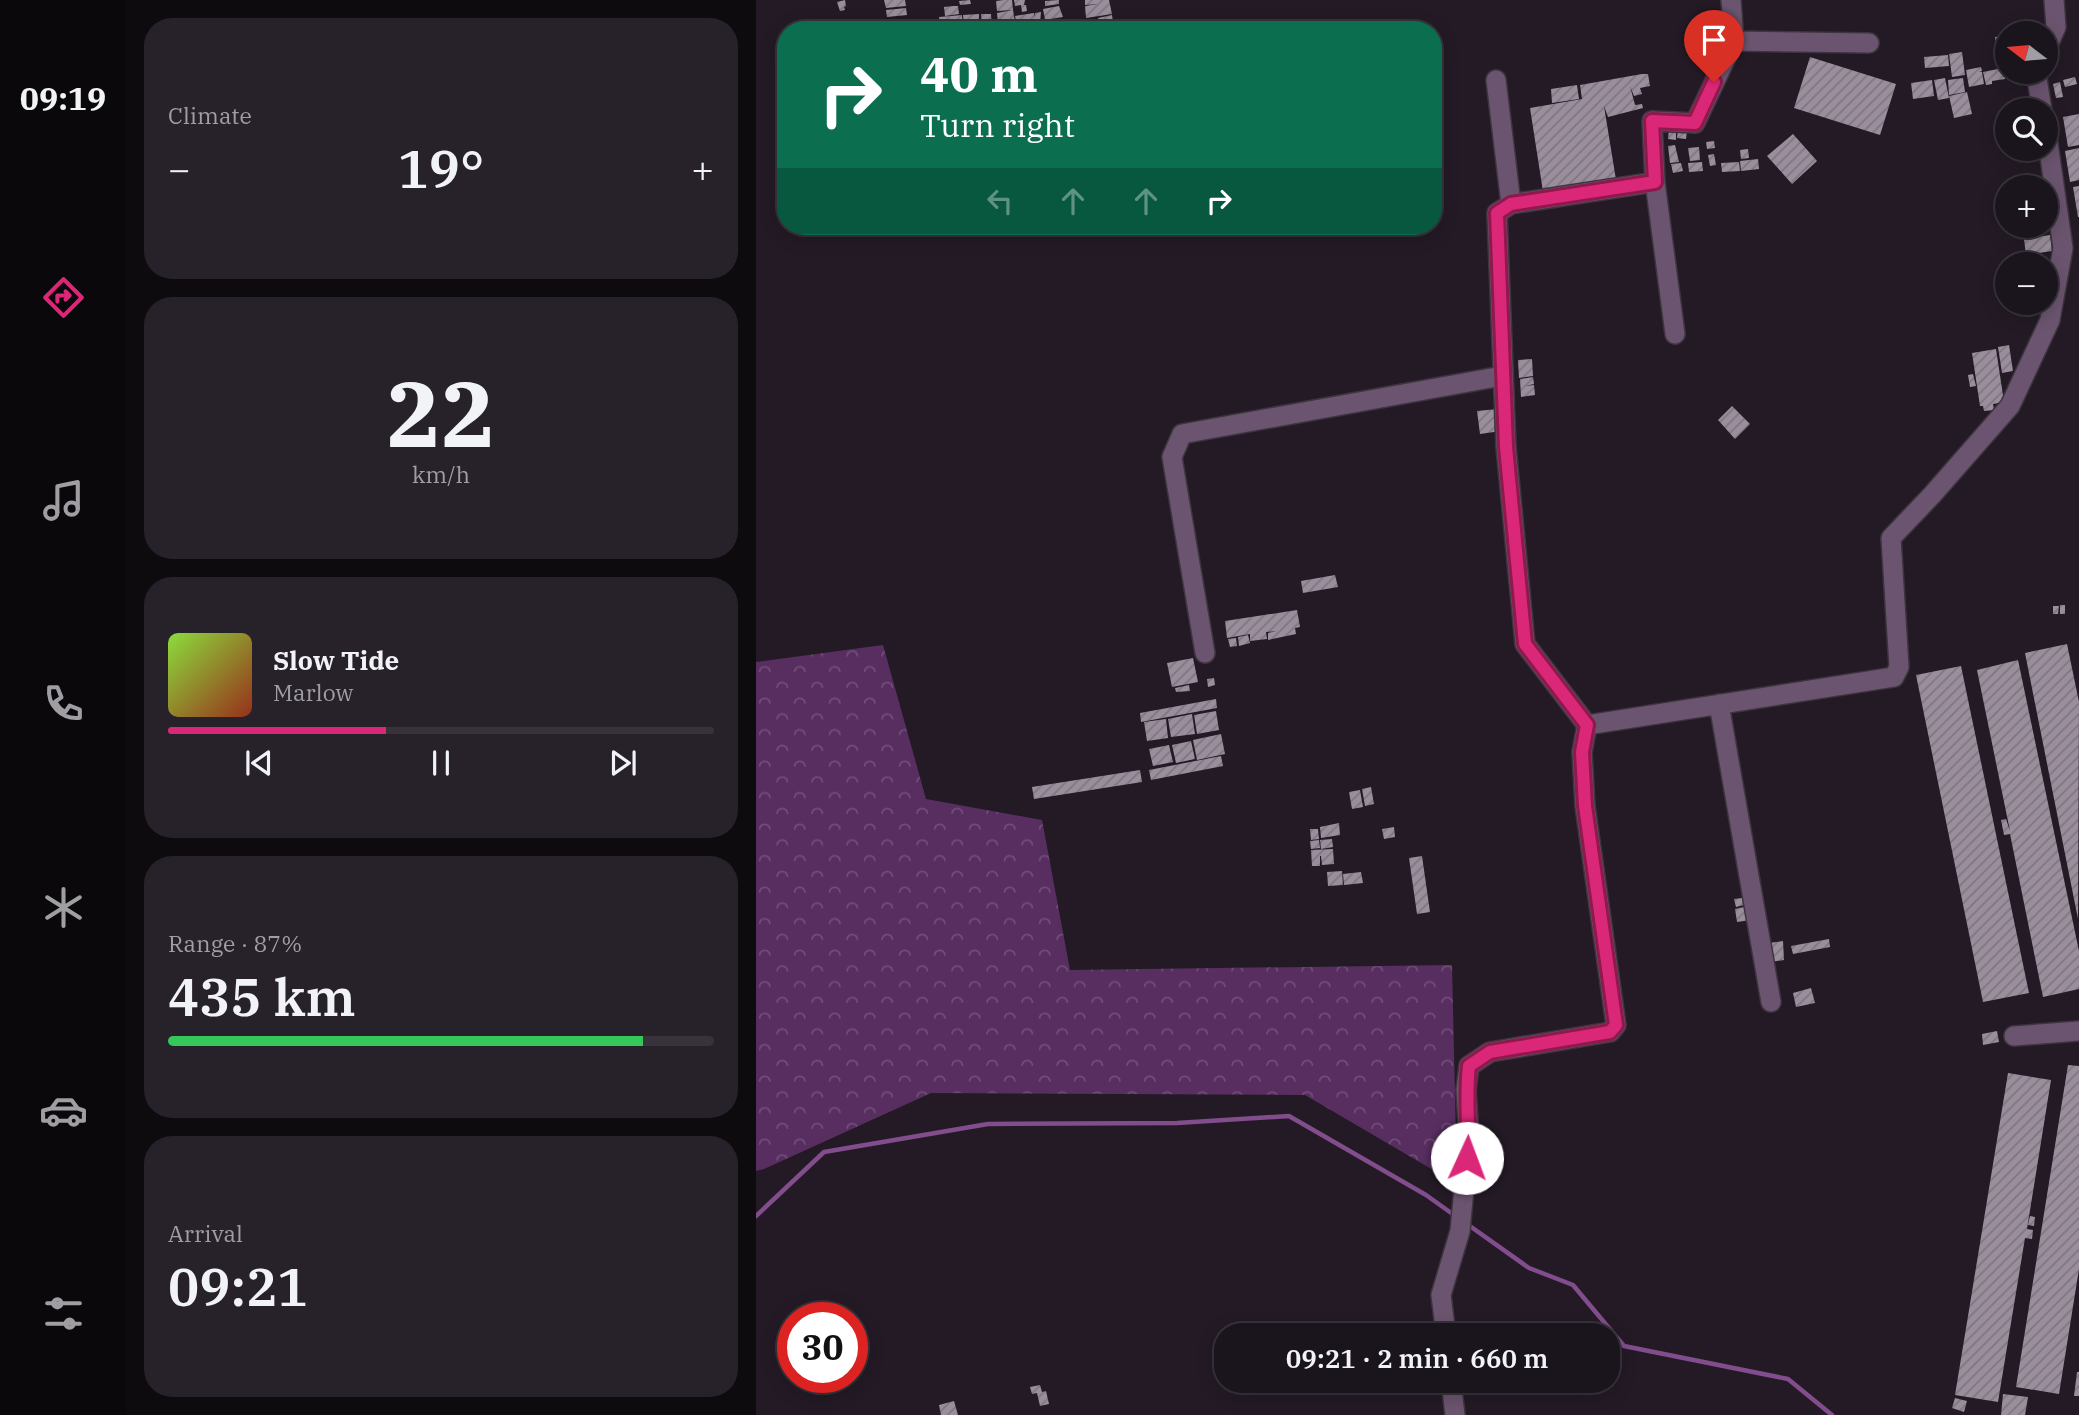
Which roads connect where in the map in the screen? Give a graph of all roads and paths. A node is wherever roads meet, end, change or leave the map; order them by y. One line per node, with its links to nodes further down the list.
1 (1731, 0): 4 (street)
2 (2054, 0): 3 (street)
3 (2056, 21)
4 (1734, 41): 5 (street); 8 (street)
5 (1869, 43)
6 (1496, 80): 9 (street)
7 (2051, 161): 13 (street)
8 (1655, 182): 9 (street); 10 (street)
9 (1511, 204): 11 (street)
10 (1675, 334)
11 (1502, 376): 12 (street); 14 (street)
12 (1205, 653)
13 (1719, 705): 14 (street); 15 (street)
14 (1587, 725): 18 (street)
15 (1771, 1002)
16 (2079, 1031): 17 (street)
17 (2014, 1035)
18 (1444, 1323)
19 (1452, 1393): 20 (street)
20 (1455, 1415)

